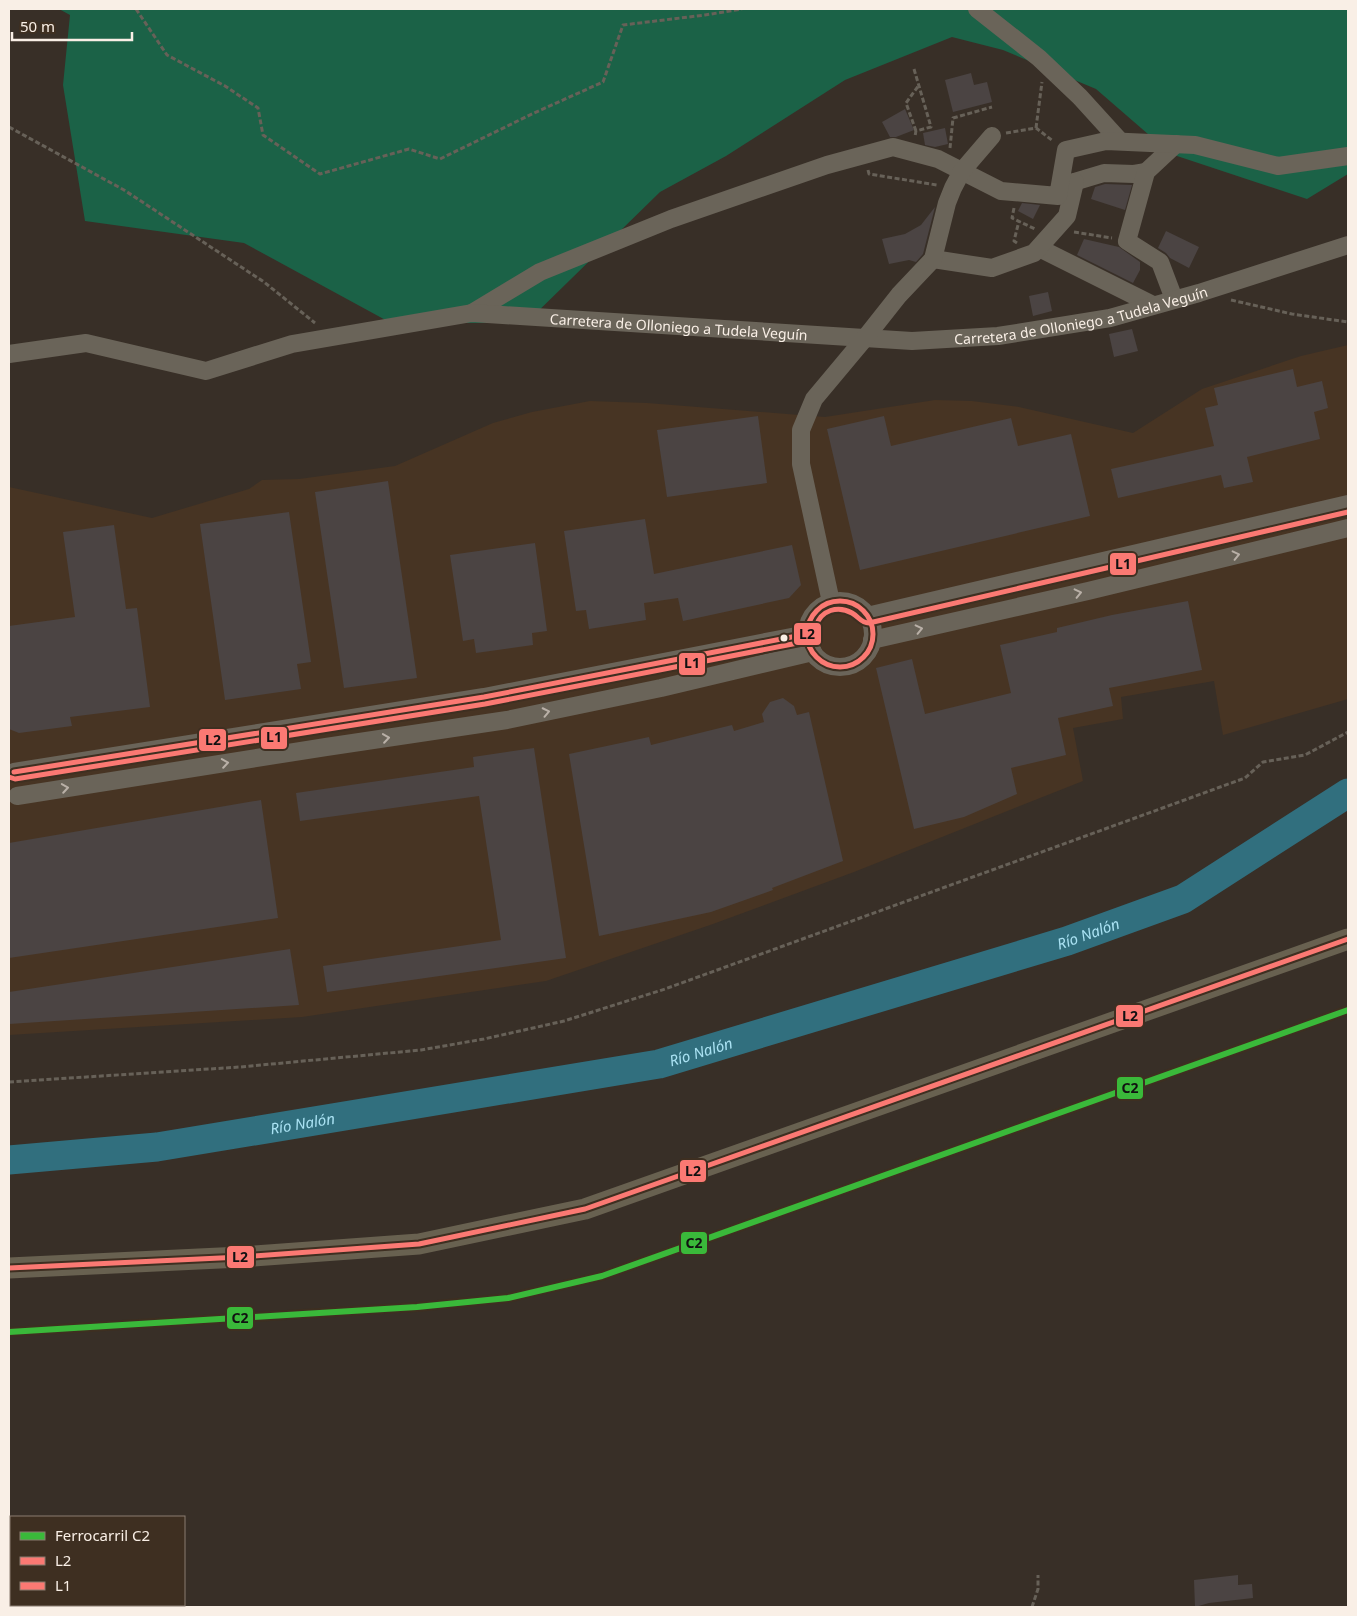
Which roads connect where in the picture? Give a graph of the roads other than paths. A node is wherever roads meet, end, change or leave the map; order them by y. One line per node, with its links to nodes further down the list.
1 (976, 9): 3 (street)
2 (992, 136): 6 (street)
3 (1120, 142): 4 (street); 8 (street)
4 (1176, 144): 5 (street); 7 (street)
5 (1348, 156)
6 (955, 167): 8 (street); 11 (street); 14 (street)
7 (1146, 172): 8 (street); 12 (street)
8 (1067, 184): 9 (street)
9 (1048, 237): 11 (street); 13 (street)
10 (1348, 245): 12 (street, Carretera de Olloniego a Tudela Veguín)
11 (933, 259): 15 (street)
12 (1174, 299): 13 (street, Carretera de Olloniego a Tudela Veguín)
13 (1153, 305): 15 (street, Carretera de Olloniego a Tudela Veguín)
14 (472, 313): 15 (street, Carretera de Olloniego a Tudela Veguín); 16 (street, Carretera de Olloniego a Tudela Veguín)
15 (865, 338): 19 (street)
16 (9, 354)
17 (1348, 504): 20 (street)
18 (1348, 528): 22 (street, one-way to 18)
19 (831, 602): 20 (street); 21 (street)
20 (867, 616): 22 (street)
21 (807, 634): 23 (street); 24 (street)
22 (872, 640): 23 (street)
23 (813, 652): 25 (street, one-way to 23)
24 (11, 770): 25 (street)
25 (13, 801)
26 (1348, 939): 27 (main road)
27 (9, 1268)

